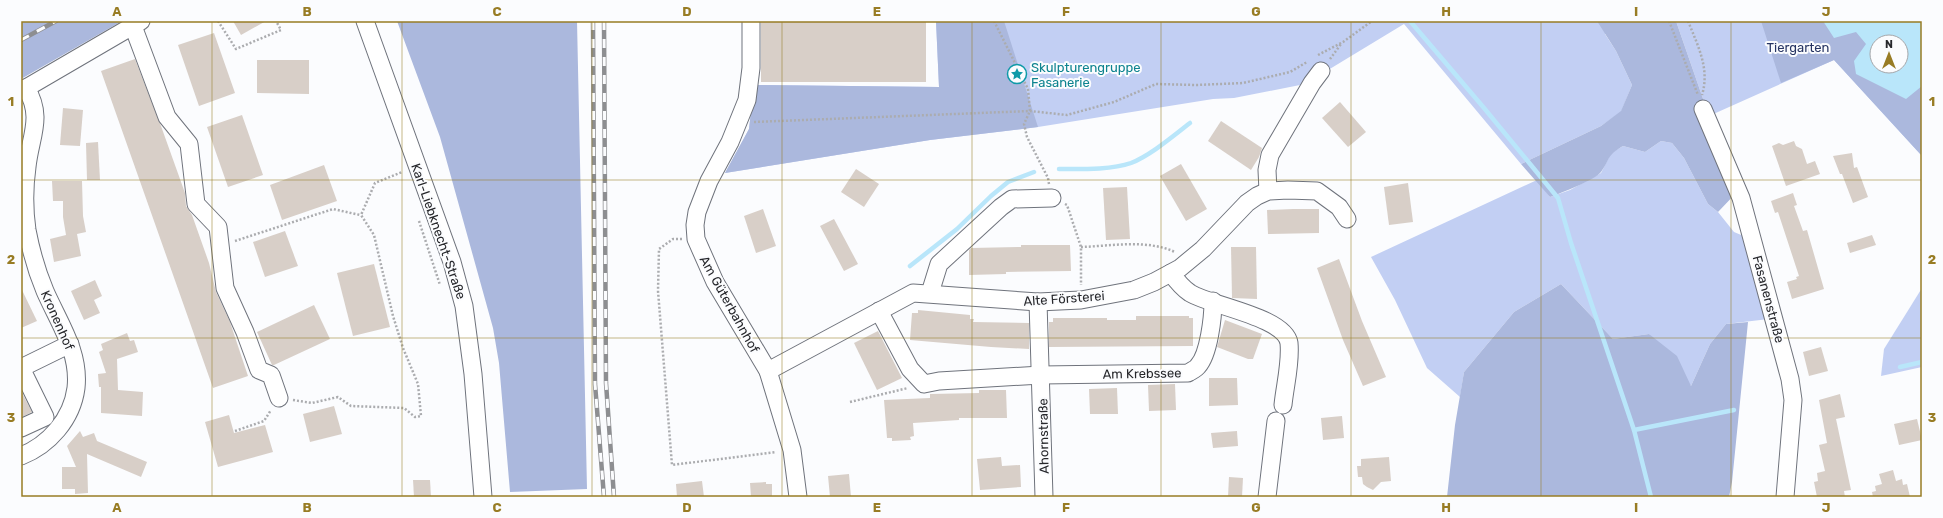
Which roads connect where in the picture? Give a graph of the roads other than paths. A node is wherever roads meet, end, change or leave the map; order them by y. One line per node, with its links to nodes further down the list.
1 (365, 21): 24 (street, Karl-Liebknecht-Straße)
2 (751, 21): 17 (street, Am Güterbahnhof)
3 (137, 23): 5 (street); 19 (street)
4 (1316, 63): 7 (street)
5 (24, 89): 10 (street, Kronenhof)
6 (1703, 109): 28 (street, Fasanenstraße)
7 (1268, 191): 9 (street, Alte Försterei); 11 (street, Alte Försterei)
8 (1052, 198): 12 (street)
9 (1347, 219)
10 (27, 261): 16 (street, Kronenhof)
11 (1171, 273): 13 (street); 14 (street, Alte Försterei)
12 (930, 293): 14 (street, Alte Försterei); 15 (street, Alte Försterei)
13 (1213, 301): 18 (street, Am Krebssee); 20 (street)
14 (1038, 302): 18 (street)
15 (879, 310): 17 (street, Alte Försterei); 18 (street, Am Krebssee)
16 (70, 344): 22 (street); 23 (street, Kronenhof)
17 (768, 371): 25 (street, Am Güterbahnhof)
18 (1041, 375): 26 (street, Ahornstraße)
19 (279, 398)
20 (1283, 405)
21 (1276, 421): 27 (street)
22 (21, 428)
23 (22, 453)
24 (483, 497)
25 (798, 497)
26 (1044, 497)
27 (1267, 497)
28 (1785, 497)

